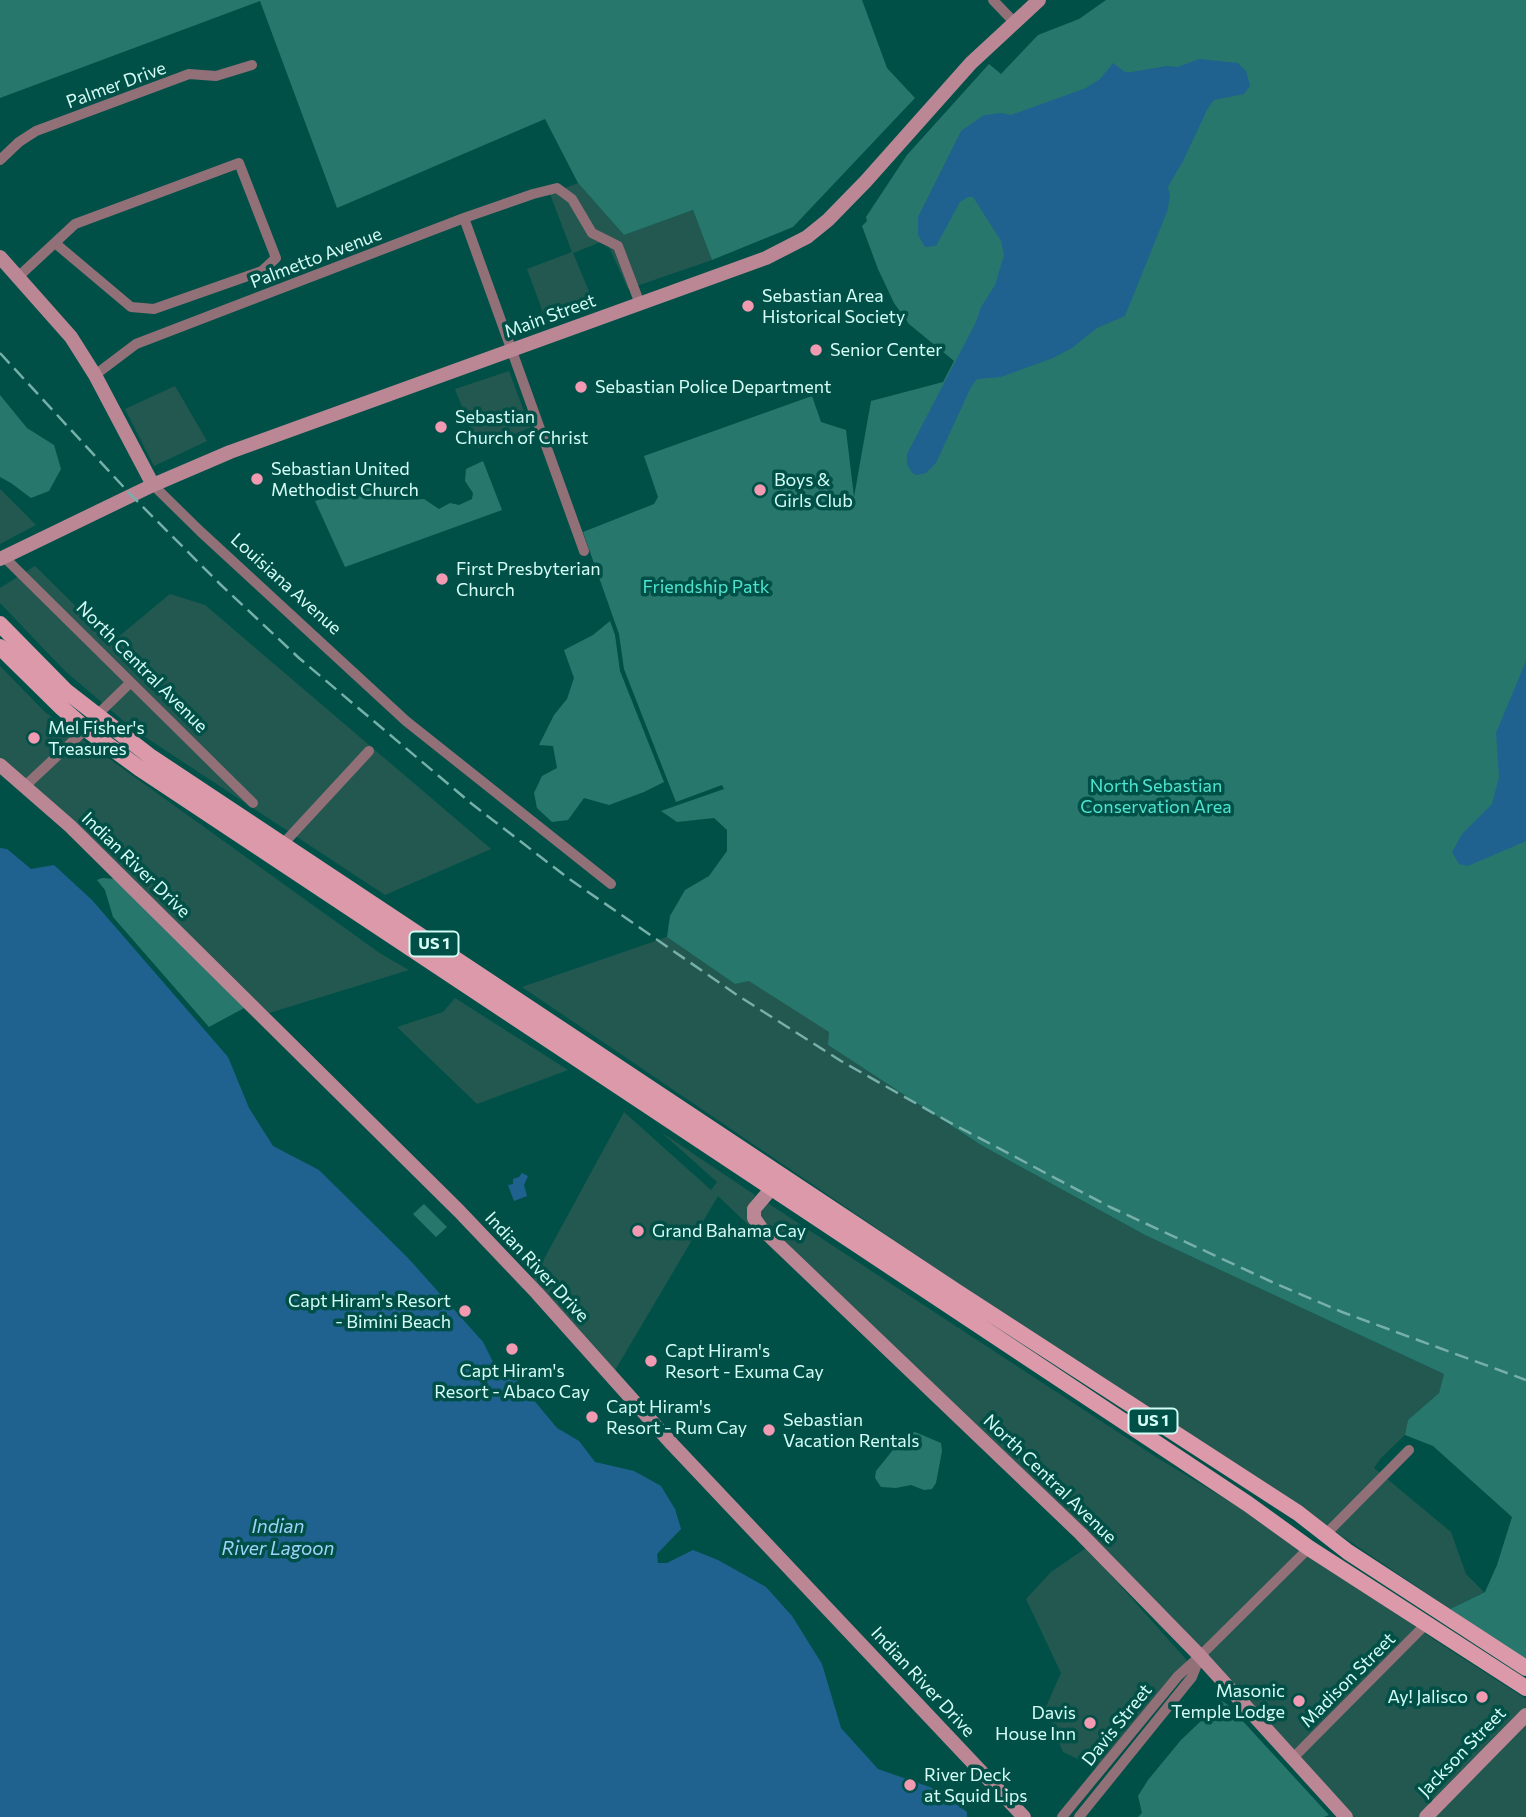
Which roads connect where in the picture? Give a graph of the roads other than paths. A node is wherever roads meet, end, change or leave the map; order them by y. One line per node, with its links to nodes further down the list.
1 (993, 0): 3 (street)
2 (1039, 0): 3 (street, Main Street)
3 (1014, 22): 10 (street, Main Street)
4 (252, 65): 5 (street, Palmer Drive)
5 (0, 160)
6 (464, 218): 10 (street, Palmetto Avenue); 11 (street); 12 (street, Palmetto Avenue)
7 (55, 243): 7 (street); 9 (street)
8 (0, 257): 9 (street, Louisiana Avenue)
9 (18, 277): 12 (street, Louisiana Avenue)
10 (640, 304): 11 (street, Main Street)
11 (510, 351): 13 (street, Main Street); 14 (street)
12 (95, 374): 13 (street, Louisiana Avenue)
13 (153, 485): 15 (street, Main Street); 28 (street, Louisiana Avenue)
14 (584, 551)
15 (2, 558): 18 (street, North Central Avenue)
16 (0, 624): 19 (main road, US 1)
17 (0, 647): 19 (main road, US 1)
18 (130, 683): 19 (street); 23 (street, North Central Avenue)
19 (91, 723): 22 (street); 24 (main road, US 1); 25 (main road, US 1)
20 (369, 751): 25 (street)
21 (0, 765): 22 (street, Indian River Drive)
22 (26, 786): 43 (street, Indian River Drive)
23 (253, 803)
24 (248, 840): 25 (main road); 26 (main road, US 1)
25 (283, 844): 27 (main road, US 1)
26 (279, 861): 27 (main road); 29 (main road, US 1)
27 (311, 863): 29 (main road, US 1)
28 (611, 884)
29 (777, 1182): 30 (main road, US 1); 31 (main road, US 1); 38 (street, North Central Avenue)
30 (957, 1292): 31 (street); 34 (main road, US 1)
31 (944, 1304): 33 (main road, US 1)
32 (1409, 1450): 34 (street)
33 (1287, 1531): 34 (main road); 35 (main road, US 1)
34 (1324, 1536): 36 (main road, US 1)
35 (1309, 1548): 36 (main road); 37 (main road, US 1); 38 (street, Davis Street)
36 (1348, 1552): 39 (main road, US 1)
37 (1426, 1623): 40 (main road, US 1); 42 (street, Madison Street)
38 (1200, 1657): 42 (street, North Central Avenue); 44 (street, Davis Street); 45 (street, Davis Street)
39 (1526, 1668)
40 (1526, 1688)
41 (1526, 1715): 47 (street, Jackson Street)
42 (1292, 1759): 46 (street, North Central Avenue)
43 (1024, 1817)
44 (1062, 1817)
45 (1079, 1817)
46 (1346, 1817)
47 (1426, 1817)

